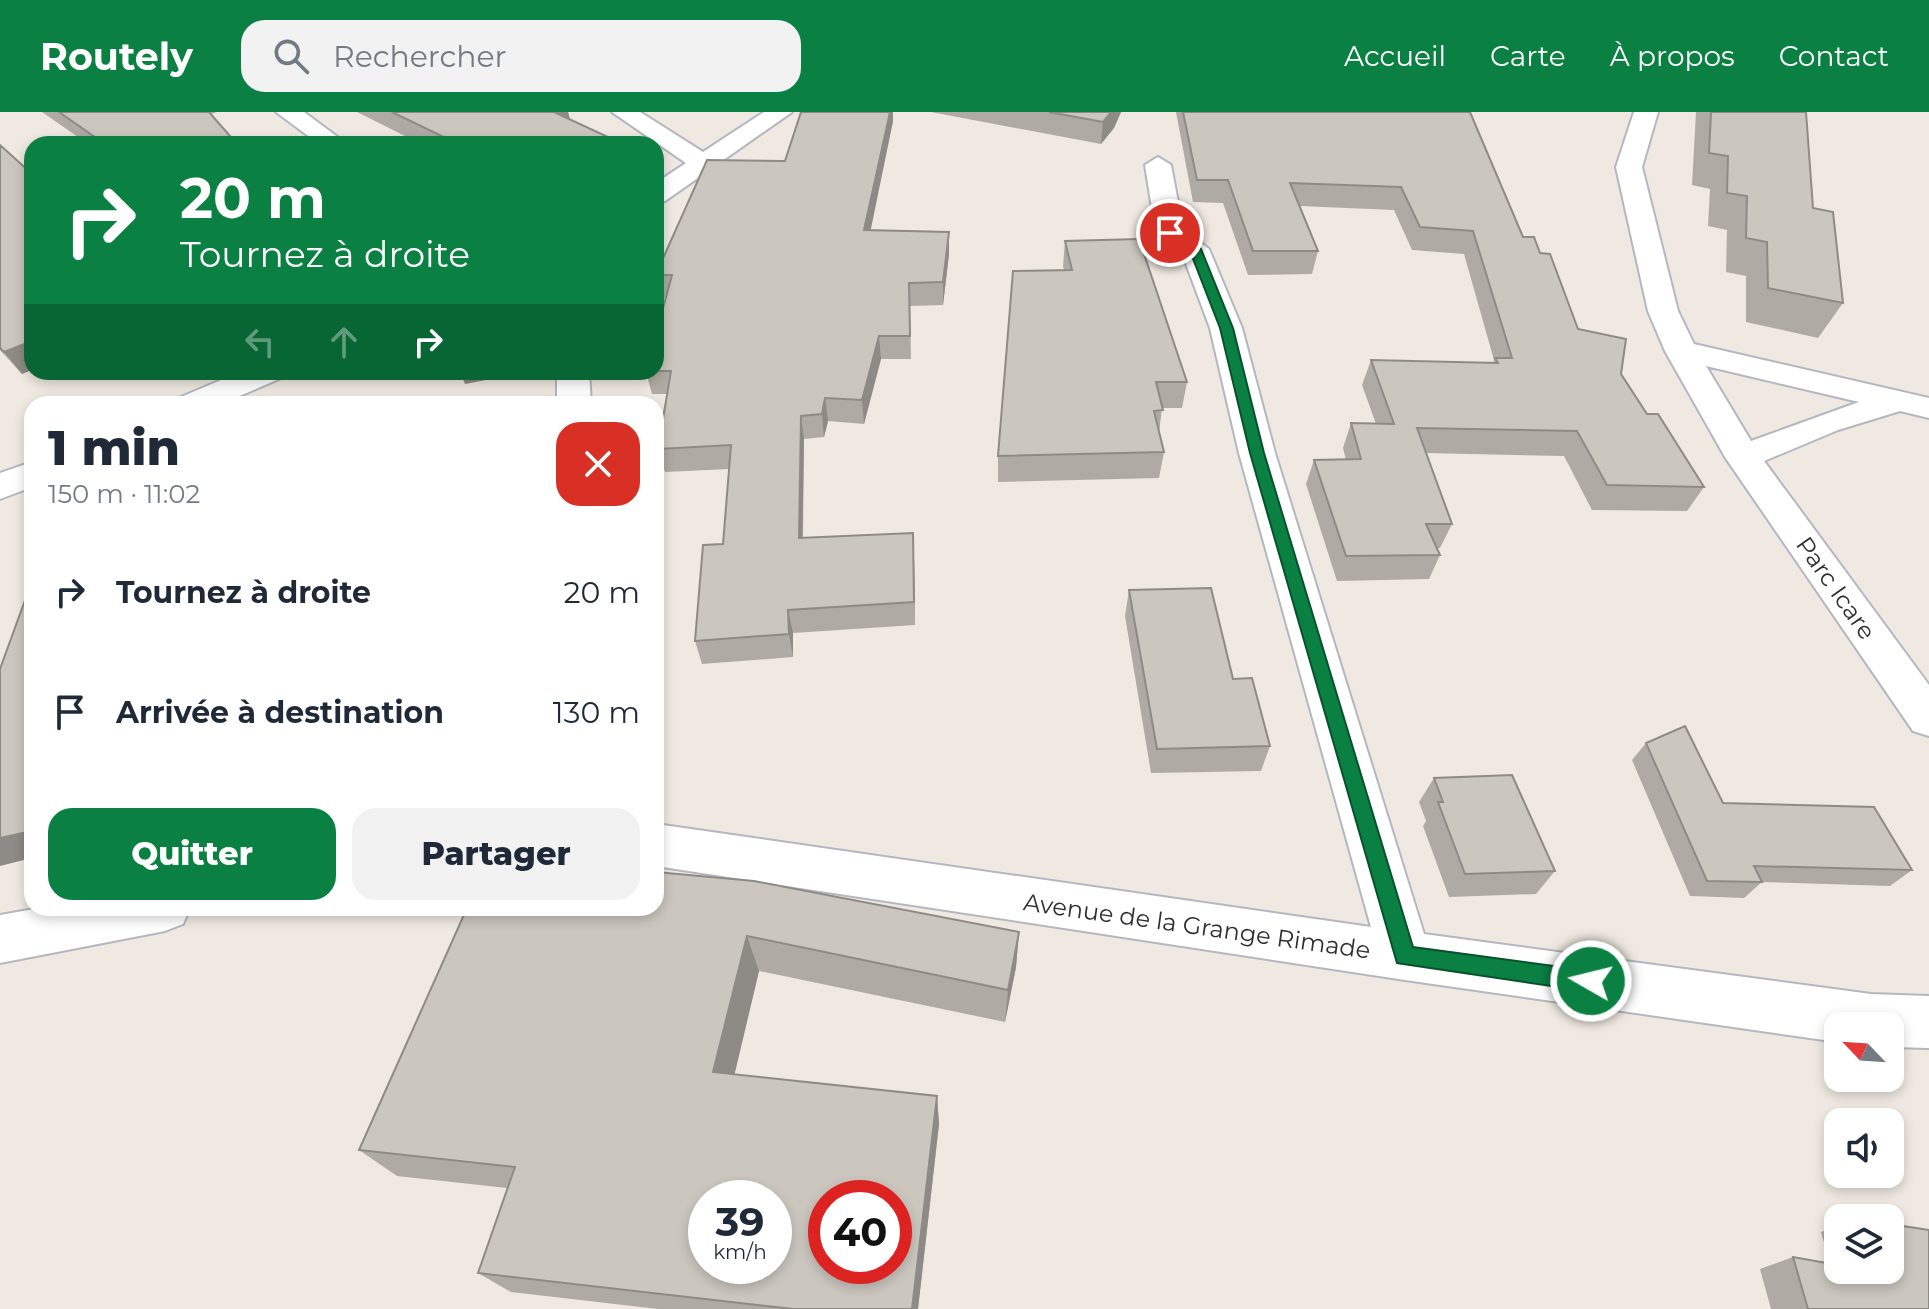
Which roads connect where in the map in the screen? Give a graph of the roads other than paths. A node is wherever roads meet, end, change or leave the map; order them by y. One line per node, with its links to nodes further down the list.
1 (288, 112): 5 (street)
2 (624, 112): 6 (street)
3 (780, 112): 8 (street)
4 (1646, 112): 11 (street, Parc Icare)
5 (323, 136)
6 (661, 136)
7 (664, 138): 8 (street)
8 (701, 162): 10 (street)
9 (1158, 165): 22 (street)
10 (664, 189)
11 (1681, 351): 14 (street); 15 (street, Parc Icare)
12 (249, 380): 13 (street)
13 (212, 396)
14 (1914, 405): 15 (street)
15 (1743, 457): 18 (street, Parc Icare)
16 (24, 476): 17 (street)
17 (0, 487)
18 (1929, 719)
19 (664, 846): 22 (street, Avenue de la Grange Rimade)
20 (122, 916): 21 (street)
21 (0, 939)
22 (1405, 956): 23 (street, Avenue de la Grange Rimade)
23 (1929, 1022)

